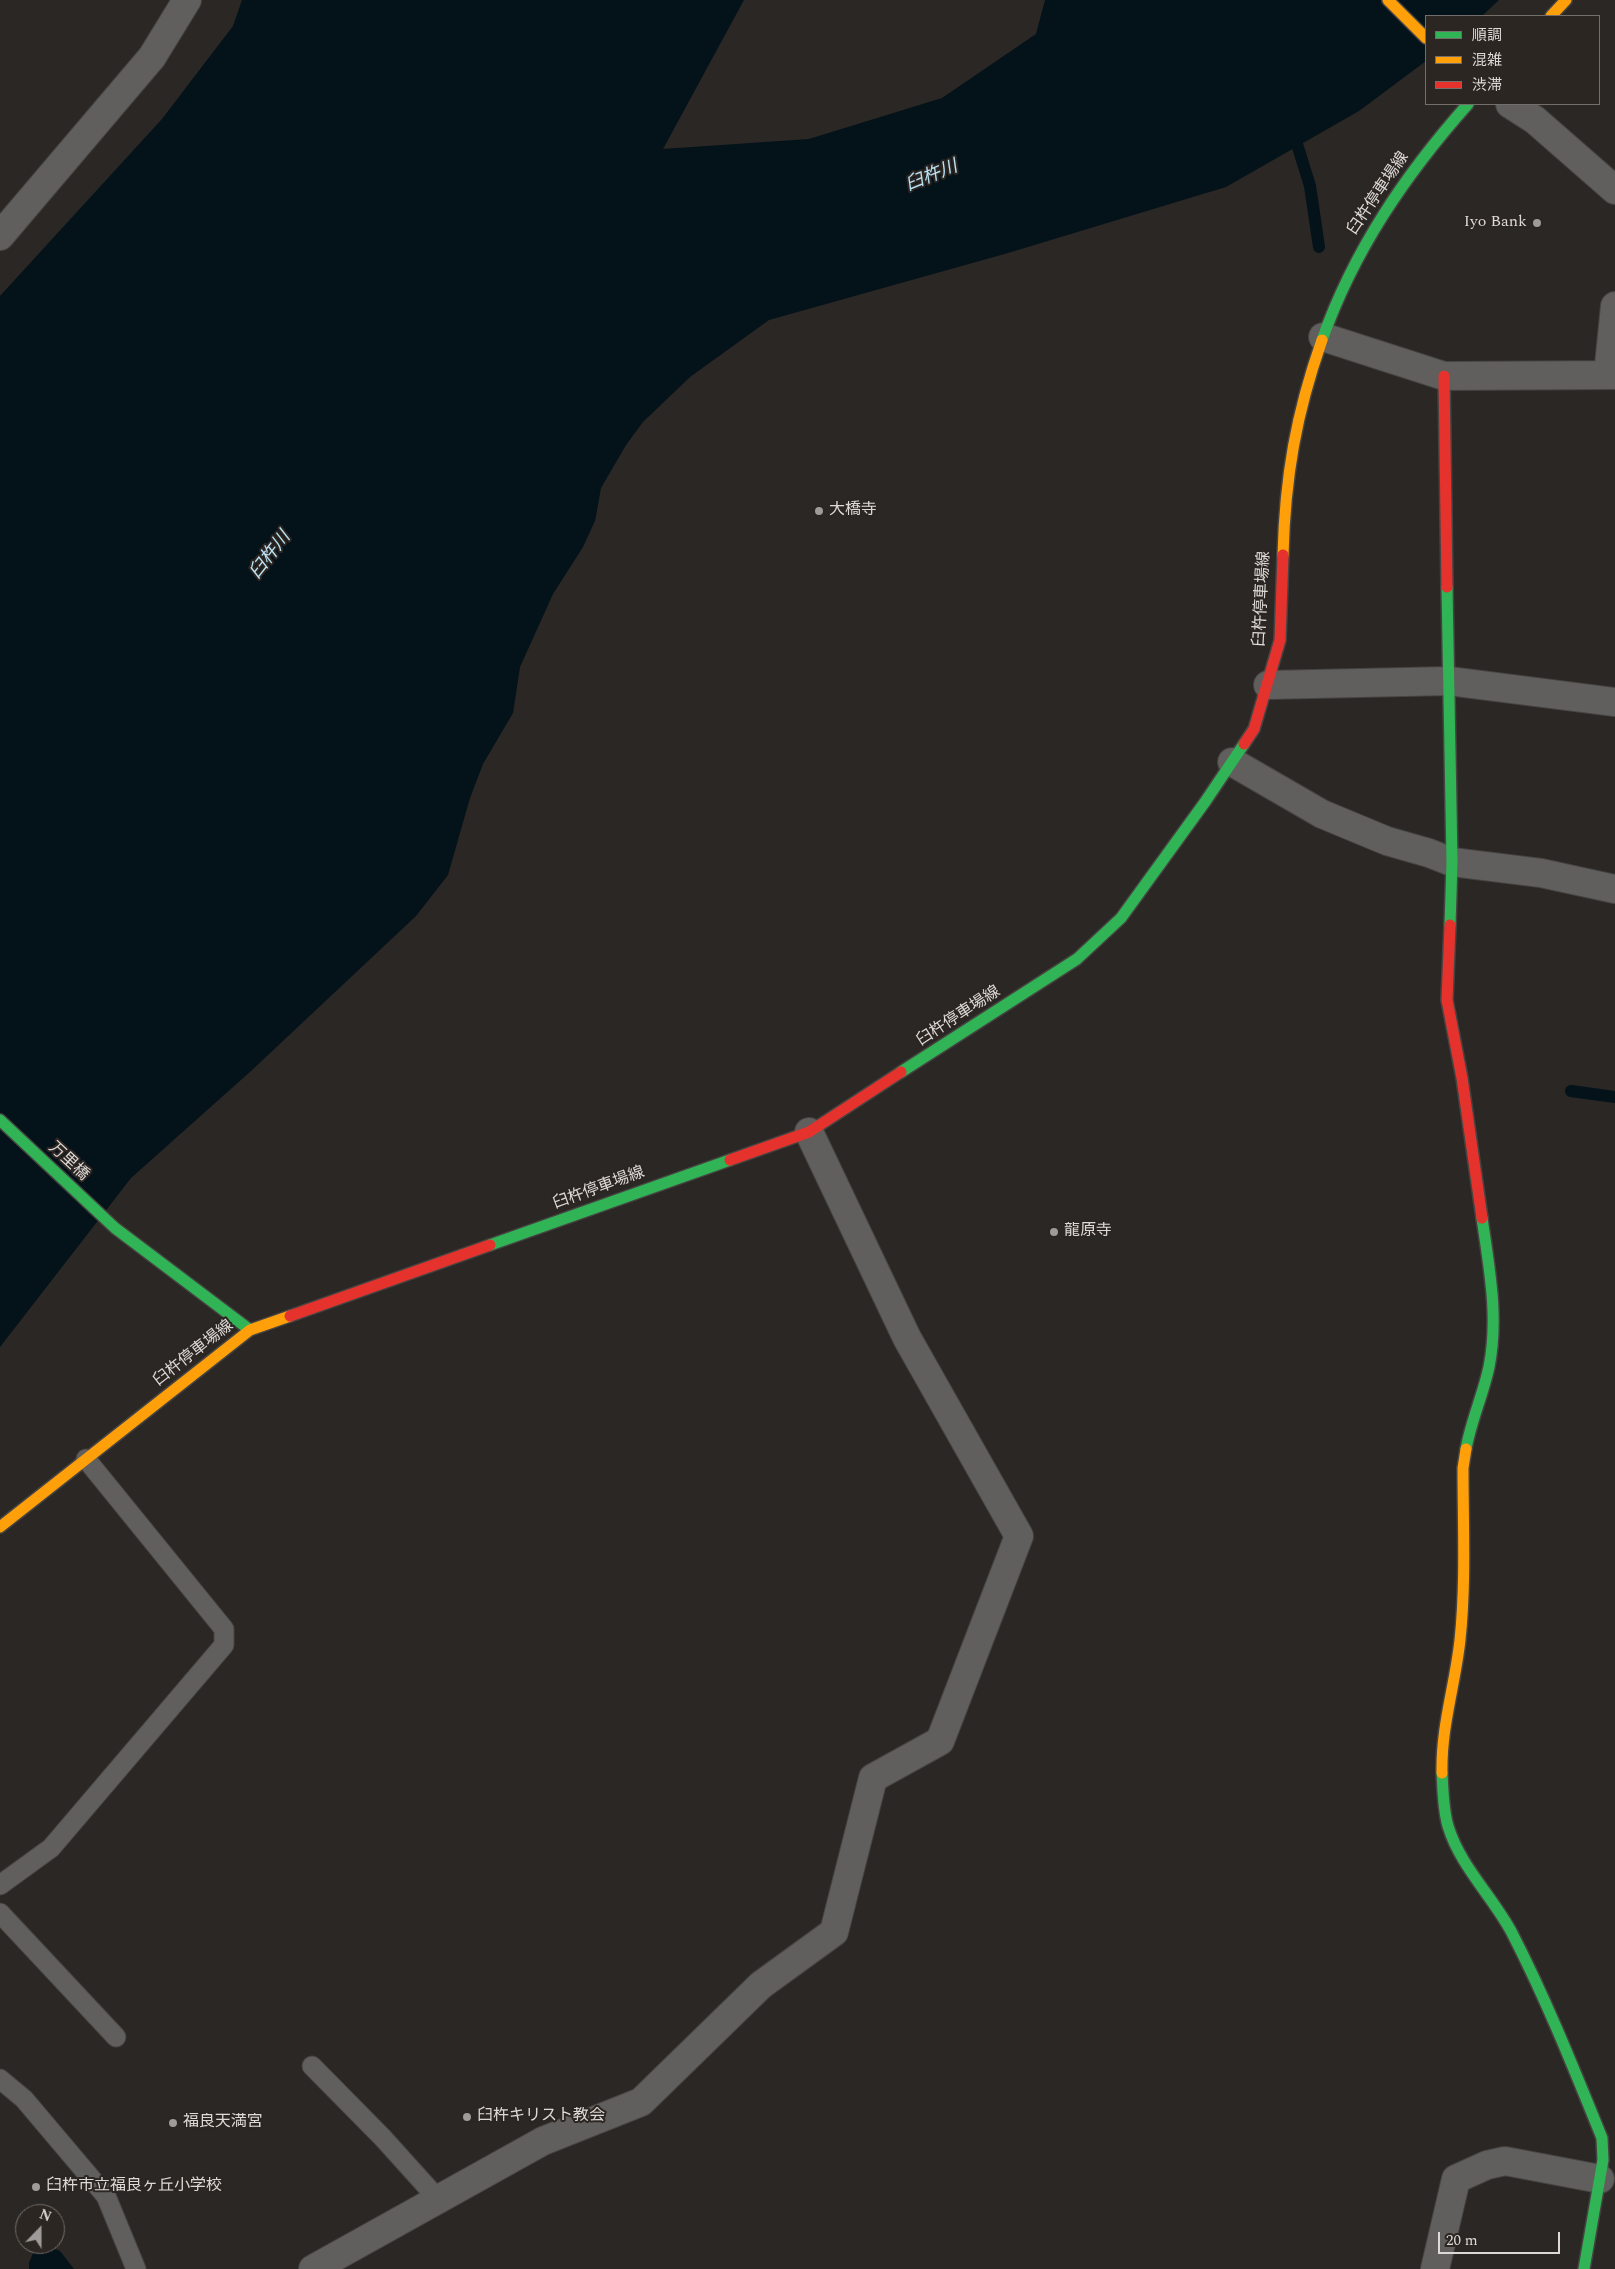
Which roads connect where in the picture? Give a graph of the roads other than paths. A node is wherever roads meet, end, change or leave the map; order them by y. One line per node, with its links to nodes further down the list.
1 (187, 0): 9 (street)
2 (1388, 0): 5 (street)
3 (1566, 0): 4 (street)
4 (1552, 15)
5 (1425, 37)
6 (1467, 105): 11 (street, 臼杵停車場線)
7 (1512, 105): 8 (street)
8 (1615, 190)
9 (0, 236)
10 (1615, 306): 12 (street)
11 (1323, 337): 13 (street); 15 (street, 臼杵停車場線)
12 (1612, 375): 13 (street)
13 (1444, 376): 14 (street)
14 (1449, 681): 15 (street); 16 (street); 18 (street)
15 (1268, 685): 17 (street, 臼杵停車場線)
16 (1615, 702)
17 (1232, 762): 18 (street); 21 (street, 臼杵停車場線)
18 (1452, 862): 19 (street); 30 (street)
19 (1615, 889)
20 (0, 1120): 22 (street, 万里橋)
21 (809, 1132): 22 (street, 臼杵停車場線); 31 (street)
22 (250, 1330): 23 (street, 臼杵停車場線)
23 (86, 1460): 24 (street, 臼杵停車場線); 25 (lane)
24 (0, 1527)
25 (0, 1884)
26 (0, 1913): 27 (lane)
27 (116, 2037)
28 (312, 2066): 31 (lane)
29 (0, 2078): 32 (lane)
30 (1600, 2179): 34 (street); 35 (street)
31 (438, 2199): 33 (street)
32 (136, 2269)
33 (313, 2269)
34 (1435, 2269)
35 (1584, 2269)

